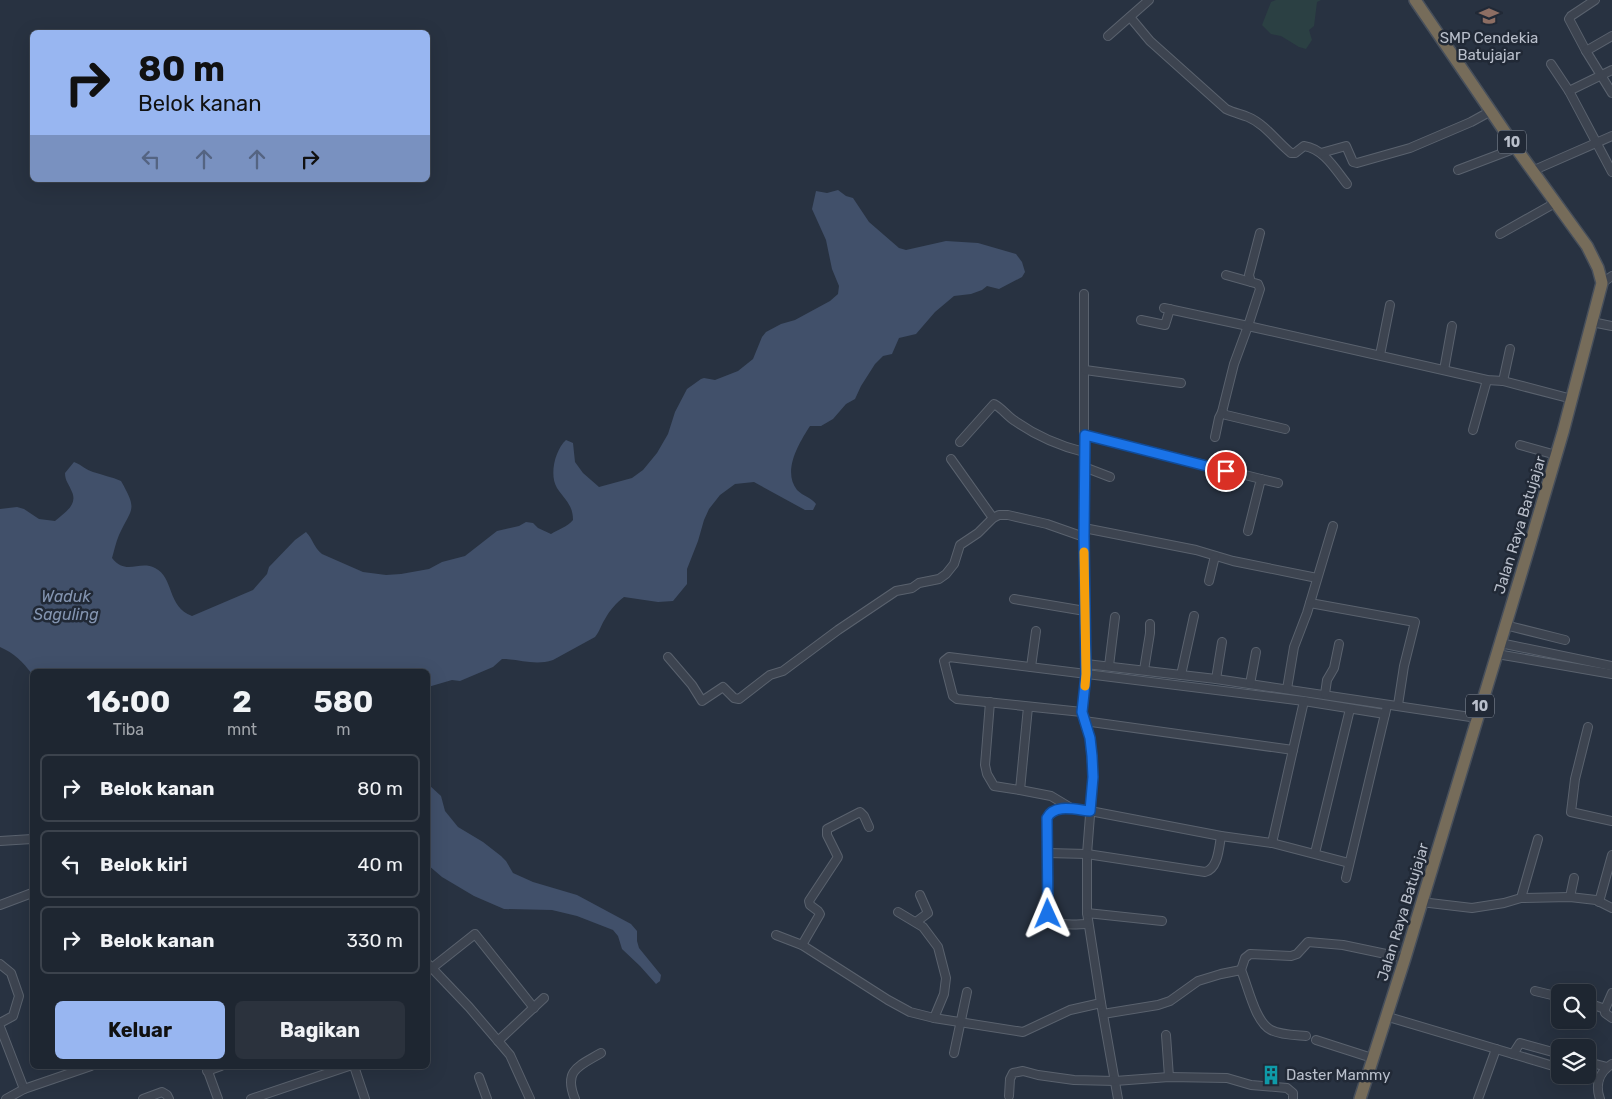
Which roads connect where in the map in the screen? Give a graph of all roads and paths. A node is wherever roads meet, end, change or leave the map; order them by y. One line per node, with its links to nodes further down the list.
1 (1149, 0): 4 (street)
2 (1415, 0): 13 (highway, 10)
3 (1595, 0): 7 (street)
4 (1130, 17): 5 (street); 17 (street)
5 (1108, 36)
6 (1612, 36): 7 (street)
7 (1586, 51): 10 (street)
8 (1551, 64): 11 (street)
9 (1612, 70): 10 (street)
10 (1602, 76): 11 (street); 12 (street)
11 (1569, 91): 15 (street)
12 (1612, 93)
13 (1491, 111): 16 (highway, 10); 17 (street)
14 (1612, 136): 15 (street)
15 (1596, 142): 19 (street); 20 (street)
16 (1516, 148): 18 (street); 19 (highway, 10)
17 (1321, 153): 21 (street)
18 (1458, 170)
19 (1532, 170): 22 (highway, 10)
20 (1612, 172)
21 (1347, 184)
22 (1555, 202): 24 (street); 28 (highway, 10)
23 (1260, 233): 27 (street)
24 (1500, 234)
25 (1226, 275): 27 (street)
26 (1612, 276): 28 (street)
27 (1251, 282): 33 (street)
28 (1601, 285): 31 (highway, Jalan Raya Batujajar / 10)
29 (1084, 294): 38 (street)
30 (1390, 304): 37 (street)
31 (1594, 316): 35 (street); 43 (highway, Jalan Raya Batujajar / 10)
32 (1141, 320): 33 (street)
33 (1248, 326): 37 (street); 44 (street)
34 (1452, 326): 39 (street)
35 (1612, 326)
36 (1510, 350): 41 (street)
37 (1380, 354): 39 (street)
38 (1085, 370): 42 (street); 47 (street)
39 (1444, 370): 40 (street)
40 (1487, 380): 41 (street); 46 (street)
41 (1504, 381): 43 (street)
42 (1181, 383)
43 (1572, 399): 52 (highway, Jalan Raya Batujajar / 10)
44 (1222, 412): 45 (street); 48 (street)
45 (1285, 429)
46 (1473, 430)
47 (1085, 435): 51 (street); 56 (street)
48 (1215, 437)
49 (960, 442): 51 (street)
50 (1520, 445): 52 (street)
51 (1084, 452): 54 (street)
52 (1556, 455): 72 (highway, Jalan Raya Batujajar / 10)
53 (951, 459): 58 (street)
54 (1084, 467): 55 (street); 60 (street)
55 (1110, 477)
56 (1261, 479): 57 (street); 61 (street)
57 (1278, 484)
58 (993, 518): 62 (street); 79 (street)
59 (1333, 526): 64 (street)
60 (1084, 528): 62 (street); 63 (street)
61 (1248, 532)
62 (1084, 537): 68 (street)
63 (1215, 556): 64 (street); 65 (street)
64 (1317, 578): 67 (street)
65 (1209, 580)
66 (1014, 599): 68 (street)
67 (1310, 603): 90 (street); 95 (street)
68 (1085, 611): 80 (street)
69 (1194, 616): 87 (street)
70 (1115, 617): 81 (street)
71 (1150, 624): 84 (street)
72 (1505, 625): 74 (street); 77 (highway, Jalan Raya Batujajar / 10)
73 (1036, 631): 83 (street)
74 (1565, 640)
75 (1222, 642): 88 (street)
76 (1339, 644): 91 (street)
77 (1498, 648): 82 (street); 86 (street); 100 (highway, Jalan Raya Batujajar / 10)
78 (1256, 652): 89 (street)
79 (668, 657)
80 (1086, 664): 81 (street); 85 (street)
81 (1109, 666): 84 (street)
82 (1612, 666)
83 (1031, 667): 85 (street); 93 (street)
84 (1144, 670): 87 (street)
85 (1086, 674): 92 (street); 99 (street)
86 (1612, 674)
87 (1181, 675): 88 (street)
88 (1216, 679): 89 (street)
89 (1250, 684): 90 (street)
90 (1287, 689): 91 (street)
91 (1325, 694): 94 (street)
92 (1304, 701): 97 (street); 102 (street)
93 (990, 702): 96 (street); 103 (street)
94 (1387, 703): 95 (street); 98 (street)
95 (1398, 705): 100 (street)
96 (1028, 706): 99 (street); 103 (street)
97 (1350, 709): 98 (street); 114 (street)
98 (1385, 714): 117 (street)
99 (1083, 716): 102 (street); 105 (street)
100 (1477, 718): 124 (highway, Jalan Raya Batujajar / 10)
101 (1588, 728): 106 (street)
102 (1293, 750): 112 (street)
103 (1020, 790): 104 (street)
104 (1074, 810): 105 (street); 113 (street)
105 (1090, 811): 108 (street); 115 (street)
106 (1612, 821)
107 (869, 827): 134 (street)
108 (1221, 836): 112 (street); 115 (street)
109 (30, 839): 111 (street)
110 (1538, 839): 123 (street)
111 (0, 841)
112 (1272, 844): 114 (street)
113 (1047, 853): 115 (street); 132 (street)
114 (1314, 853): 117 (street)
115 (1087, 854): 129 (street)
116 (1612, 855): 125 (street)
117 (1349, 863): 118 (street)
118 (1346, 878)
119 (1574, 878): 122 (street)
120 (30, 894): 126 (street)
121 (920, 895): 131 (street)
122 (1570, 897): 123 (street); 125 (street)
123 (1521, 898): 124 (street)
124 (1421, 902): 135 (highway, Jalan Raya Batujajar / 10)
125 (1600, 902): 127 (street)
126 (0, 905)
127 (1612, 908)
128 (898, 912): 131 (street)
129 (1087, 913): 130 (street); 132 (street)
130 (1162, 921)
131 (916, 922): 150 (street)
132 (1088, 924): 144 (street)
133 (776, 935): 134 (street)
134 (802, 945): 150 (street)
135 (1405, 958): 138 (street); 149 (highway, Jalan Raya Batujajar / 10)
136 (0, 964): 152 (street)
137 (430, 966): 146 (street); 158 (street)
138 (1241, 970): 148 (street); 156 (street)
139 (1535, 991): 142 (street)
140 (967, 992): 153 (street)
141 (1612, 993): 147 (street)
142 (1551, 994)
143 (544, 998): 146 (street)
144 (1100, 1003): 148 (street); 153 (street)
145 (1596, 1005): 147 (street)
146 (534, 1008): 158 (street)
147 (1605, 1008): 151 (street)
148 (1103, 1014): 176 (street)
149 (1385, 1016): 159 (street); 164 (highway, Jalan Raya Batujajar / 10)
150 (934, 1018): 153 (street)
151 (1612, 1018)
152 (0, 1022)
153 (961, 1023): 162 (street)
154 (0, 1027): 177 (street)
155 (1166, 1035): 172 (street)
156 (1306, 1036)
157 (1316, 1040): 164 (street)
158 (498, 1041): 186 (street)
159 (1496, 1049): 163 (street); 191 (street)
160 (1551, 1052): 163 (street)
161 (601, 1053): 187 (street)
162 (954, 1053)
163 (1513, 1054): 166 (street)
164 (1372, 1058): 190 (highway, Jalan Raya Batujajar / 10)
165 (1596, 1063): 167 (street)
166 (1551, 1065)
167 (1610, 1066): 175 (street)
168 (82, 1069): 177 (street)
169 (207, 1069): 182 (street)
170 (340, 1069): 183 (street)
171 (355, 1069): 184 (street)
172 (1169, 1077): 176 (street); 189 (street)
173 (479, 1078): 185 (street)
174 (1596, 1078): 175 (street)
175 (1599, 1079): 192 (street)
176 (1115, 1081): 178 (street); 188 (street)
177 (24, 1089): 179 (street)
178 (1009, 1096)
179 (6, 1099)
180 (142, 1099): 181 (street)
181 (168, 1099)
182 (218, 1099)
183 (251, 1099)
184 (365, 1099)
185 (487, 1099)
186 (530, 1099)
187 (575, 1099)
188 (1118, 1099)
189 (1293, 1099)
190 (1360, 1099)
191 (1478, 1099)
192 (1600, 1099)

